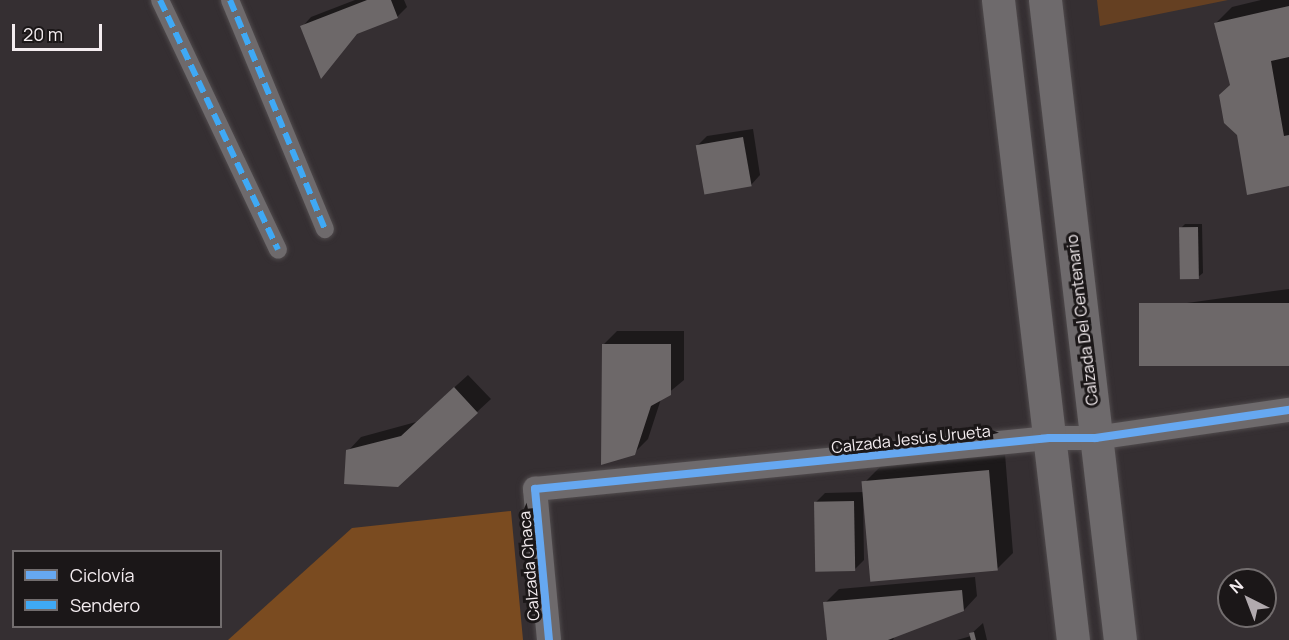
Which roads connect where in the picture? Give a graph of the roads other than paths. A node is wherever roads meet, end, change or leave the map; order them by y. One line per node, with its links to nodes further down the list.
1 (160, 0): 6 (street)
2 (230, 0): 5 (street)
3 (998, 0): 8 (main road)
4 (1045, 0): 9 (main road, Calzada Del Centenario)
5 (325, 229)
6 (278, 250)
7 (1289, 410): 9 (street, Calzada Jesús Urueta)
8 (1049, 438): 9 (street, Calzada Jesús Urueta); 10 (street, Calzada Jesús Urueta); 12 (main road)
9 (1096, 438): 13 (main road, Calzada Del Centenario)
10 (535, 489): 11 (street, Calzada Chaca)
11 (549, 640)
12 (1073, 640)
13 (1120, 640)

